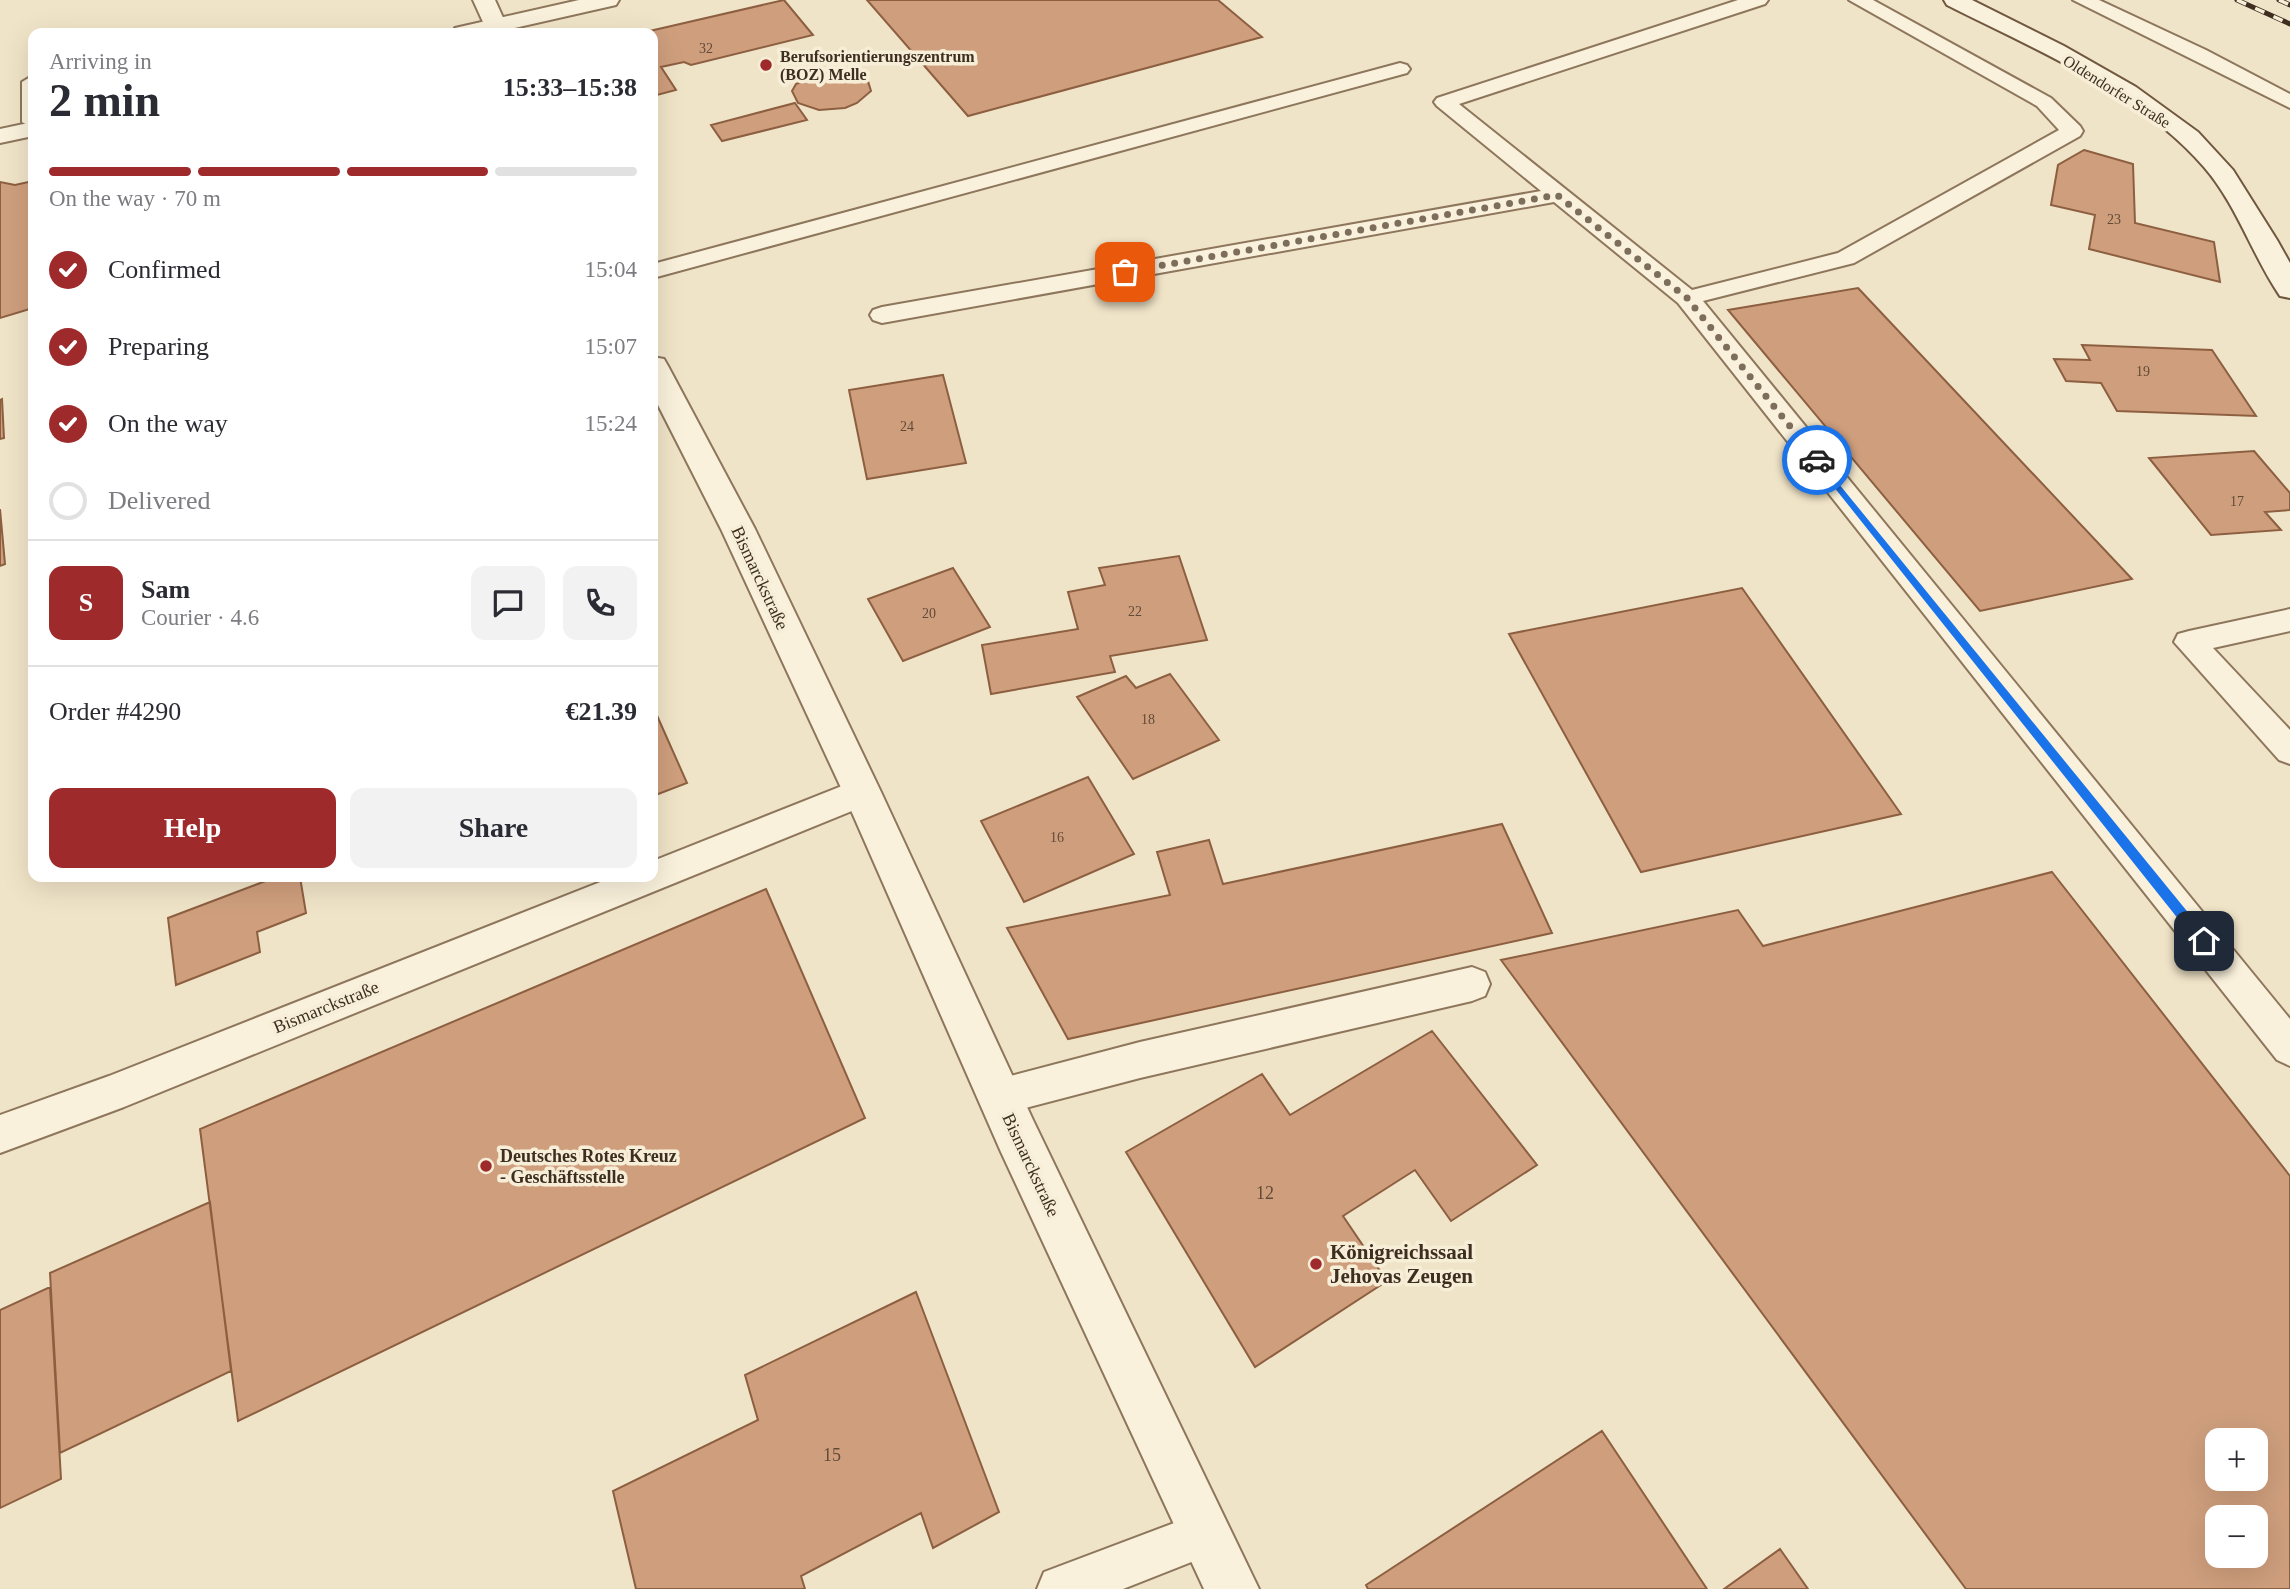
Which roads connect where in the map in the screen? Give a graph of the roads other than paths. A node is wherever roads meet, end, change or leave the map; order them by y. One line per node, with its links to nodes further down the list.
1 (484, 0): 7 (street)
2 (608, 0): 8 (street)
3 (1758, 0): 13 (lane)
4 (1859, 0): 16 (lane)
5 (1955, 0): 15 (street, Oldendorfer Straße)
6 (2083, 0): 10 (lane)
7 (496, 28)
8 (504, 28)
9 (1400, 69): 14 (lane)
10 (2290, 102)
11 (28, 130): 12 (street)
12 (0, 136)
13 (1557, 195): 16 (lane); 17 (lane)
14 (658, 270)
15 (2290, 290)
16 (1687, 298): 25 (lane)
17 (882, 315)
18 (658, 376): 21 (street, Bismarckstraße)
19 (2290, 620): 20 (lane)
20 (2290, 751)
21 (862, 792): 22 (lane, Bismarckstraße); 26 (street, Bismarckstraße)
22 (658, 874)
23 (637, 882): 27 (lane, Bismarckstraße)
24 (1472, 984): 26 (lane)
25 (2290, 1048)
26 (999, 1097): 28 (street, Bismarckstraße)
27 (0, 1134)
28 (1206, 1534): 29 (lane); 30 (street, Bismarckstraße)
29 (1061, 1589)
30 (1232, 1589)

